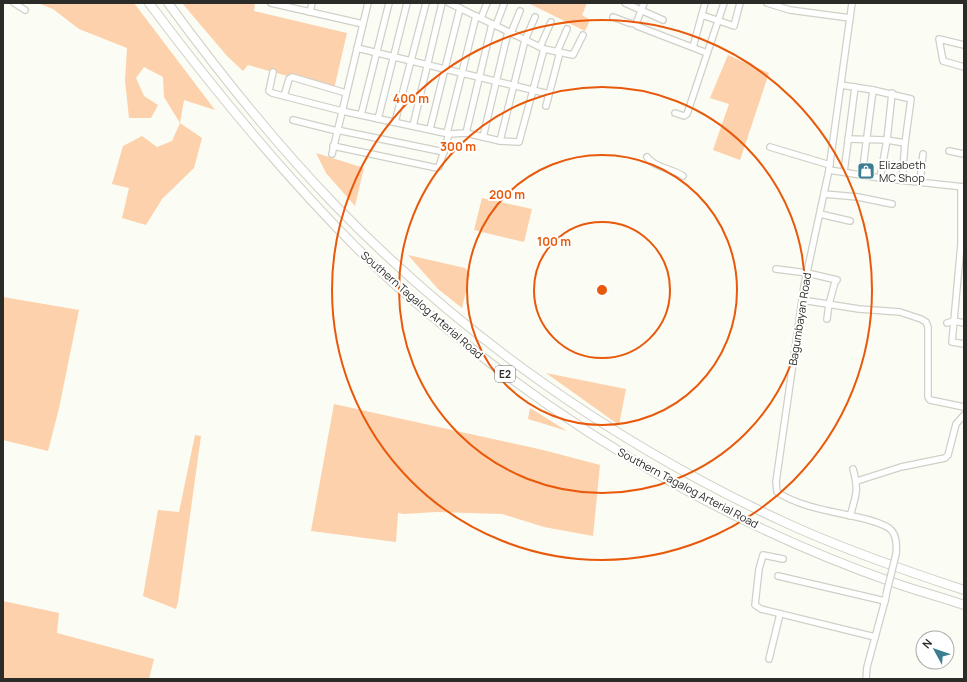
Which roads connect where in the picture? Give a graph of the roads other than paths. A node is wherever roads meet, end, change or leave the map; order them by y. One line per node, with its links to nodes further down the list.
1 (14, 3): 25 (street)
2 (149, 3): 125 (highway, Southern Tagalog Arterial Road / E2)
3 (168, 3): 123 (highway, Southern Tagalog Arterial Road / E2)
4 (271, 3): 22 (street)
5 (312, 3): 27 (street)
6 (361, 3): 20 (street)
7 (389, 3): 47 (street)
8 (407, 3): 50 (street)
9 (426, 3): 51 (street)
10 (442, 3): 52 (street)
11 (449, 3): 23 (street)
12 (487, 3): 30 (street)
13 (625, 3): 24 (street)
14 (644, 3): 24 (street)
15 (705, 3): 28 (street)
16 (724, 3): 34 (street)
17 (740, 3): 34 (street)
18 (767, 3): 32 (street)
19 (852, 3): 32 (street, Bagumbayan Road)
20 (368, 4): 36 (street)
21 (504, 4): 38 (street)
22 (289, 5): 27 (street)
23 (460, 8): 30 (street); 54 (street)
24 (641, 9): 33 (street); 37 (street)
25 (25, 10)
26 (520, 11): 40 (street)
27 (310, 12): 36 (street)
28 (702, 15): 34 (street); 44 (street)
29 (535, 16): 42 (street)
30 (478, 17): 38 (street); 56 (street)
31 (613, 17): 37 (street)
32 (850, 18): 59 (street, Bagumbayan Road)
33 (663, 20)
34 (718, 21): 49 (street)
35 (551, 22): 46 (street)
36 (363, 24): 45 (street)
37 (636, 24): 44 (street)
38 (494, 25): 40 (street); 57 (street)
39 (567, 29): 48 (street)
40 (509, 32): 42 (street); 58 (street)
41 (583, 35): 48 (street)
42 (525, 40): 46 (street); 60 (street)
43 (964, 45): 53 (street)
44 (693, 47): 49 (street)
45 (357, 48): 47 (street); 64 (street)
46 (542, 48): 48 (street); 62 (street)
47 (377, 52): 50 (street); 71 (street)
48 (558, 52): 66 (street)
49 (707, 53): 70 (street)
50 (394, 56): 51 (street); 72 (street)
51 (411, 60): 52 (street); 74 (street)
52 (427, 65): 54 (street); 75 (street)
53 (964, 67)
54 (445, 69): 56 (street); 77 (street)
55 (273, 72): 67 (street)
56 (462, 73): 57 (street); 78 (street)
57 (479, 77): 58 (street); 79 (street)
58 (496, 81): 60 (street); 80 (street)
59 (841, 84): 61 (street); 94 (street, Bagumbayan Road)
60 (514, 86): 62 (street); 84 (street)
61 (855, 88): 63 (street); 81 (street)
62 (533, 90): 66 (street); 84 (street)
63 (873, 90): 65 (street); 82 (street)
64 (346, 93): 67 (street); 69 (street)
65 (892, 93): 83 (street); 85 (street)
66 (549, 94): 68 (street)
67 (284, 96): 69 (street)
68 (546, 106)
69 (342, 111): 71 (street); 76 (street)
70 (675, 113)
71 (361, 115): 72 (street)
72 (378, 119): 74 (street)
73 (293, 120): 76 (street)
74 (395, 122): 75 (street)
75 (412, 126): 77 (street)
76 (337, 130): 86 (street); 88 (street)
77 (430, 130): 78 (street)
78 (448, 133): 79 (street); 88 (street)
79 (466, 133): 80 (street)
80 (482, 137): 84 (street)
81 (848, 139): 82 (street); 95 (street)
82 (867, 139): 83 (street); 96 (street)
83 (888, 140): 85 (street); 98 (street)
84 (500, 141)
85 (905, 143): 99 (street)
86 (333, 146): 88 (street); 90 (street)
87 (770, 147): 94 (street)
88 (444, 152)
89 (949, 152): 92 (street)
90 (332, 154)
91 (923, 154): 100 (street)
92 (964, 154)
93 (647, 157): 97 (street)
94 (829, 167): 95 (street); 102 (street, Bagumbayan Road)
95 (844, 172): 96 (street)
96 (862, 175): 98 (street)
97 (683, 176)
98 (880, 178): 99 (street)
99 (902, 180): 100 (street)
100 (920, 182): 101 (street)
101 (962, 187): 106 (street)
102 (824, 194): 103 (street); 104 (street, Bagumbayan Road)
103 (892, 204)
104 (820, 214): 105 (street); 108 (street, Bagumbayan Road)
105 (850, 221)
106 (963, 244): 112 (street)
107 (776, 269): 108 (street)
108 (807, 273): 109 (street, Bagumbayan Road); 110 (street)
109 (802, 300): 110 (street); 120 (street, Bagumbayan Road)
110 (829, 304): 111 (street); 116 (street)
111 (827, 319)
112 (954, 321): 113 (street); 114 (street); 115 (street)
113 (947, 323)
114 (964, 323)
115 (964, 344)
116 (964, 407)
117 (964, 415): 119 (street)
118 (853, 469): 119 (street)
119 (857, 481): 120 (street)
120 (850, 516): 124 (street, Bagumbayan Road, bridge)
121 (783, 559): 126 (street)
122 (778, 576): 124 (street)
123 (964, 590)
124 (885, 598): 127 (street, Bagumbayan Road)
125 (964, 604)
126 (780, 614): 127 (street); 128 (street)
127 (875, 637): 129 (street, Bagumbayan Road)
128 (769, 658)
129 (866, 679)

